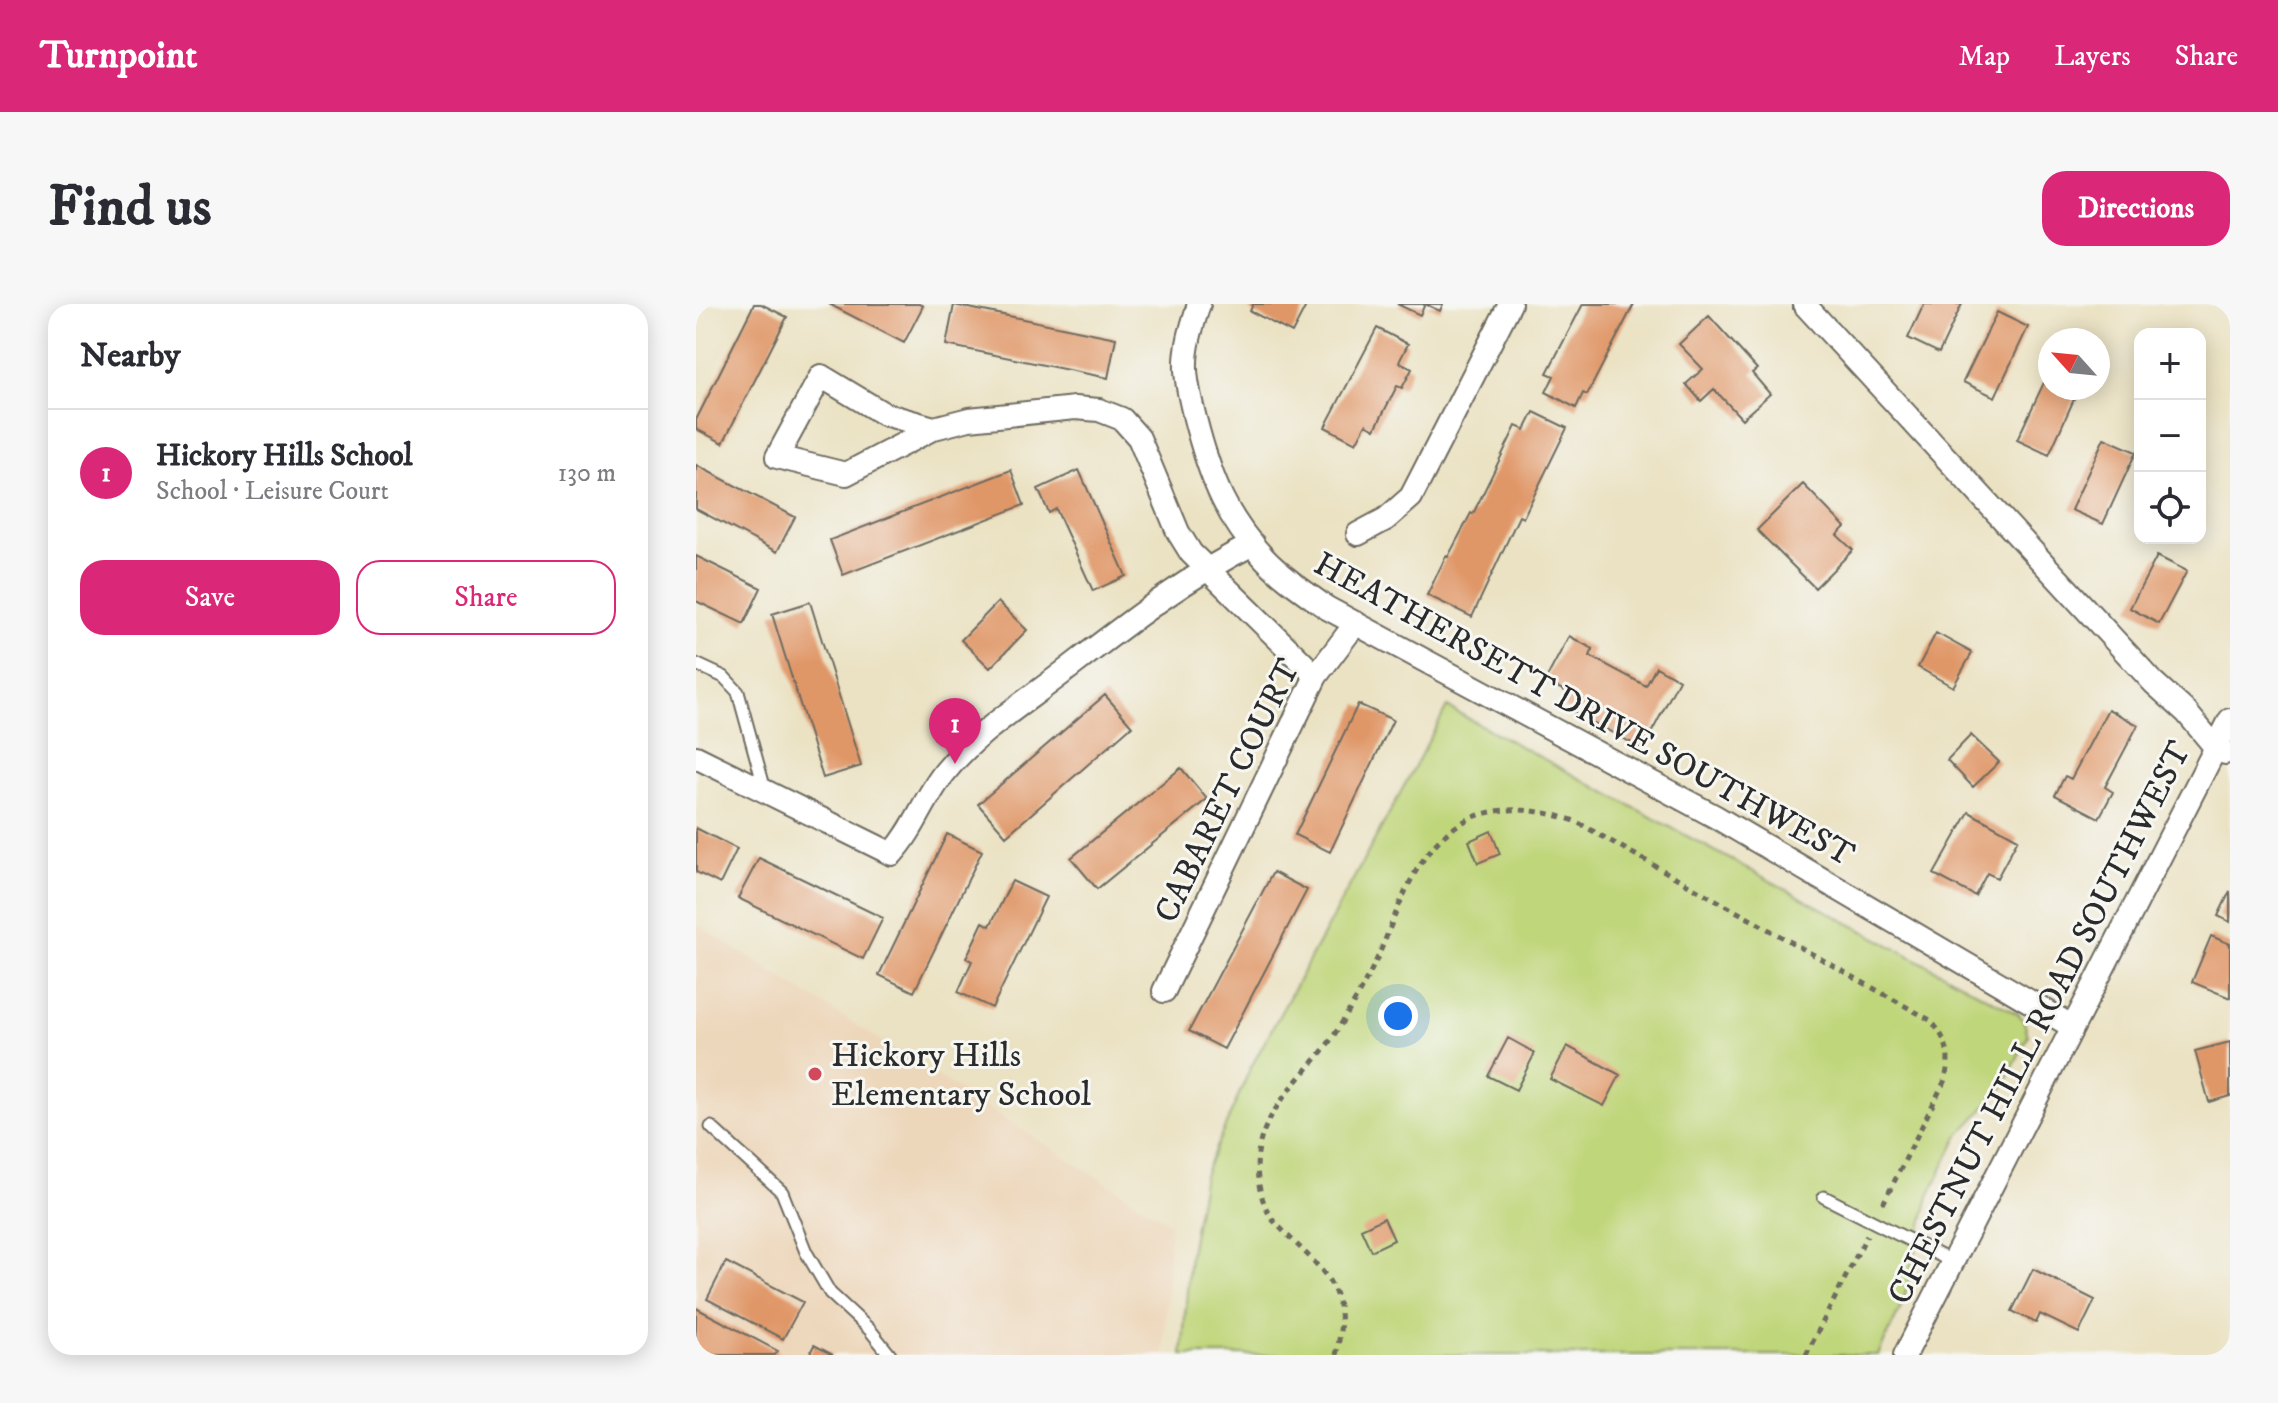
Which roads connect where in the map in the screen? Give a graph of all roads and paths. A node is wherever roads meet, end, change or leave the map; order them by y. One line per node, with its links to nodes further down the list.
1 (1199, 304): 6 (street, HEATHERSETT DRIVE SOUTHWEST)
2 (1510, 304): 5 (street)
3 (1804, 304): 11 (street)
4 (934, 428): 4 (street); 7 (street)
5 (1358, 534)
6 (1253, 544): 7 (street); 8 (street, HEATHERSETT DRIVE SOUTHWEST)
7 (1206, 568): 10 (street); 15 (street)
8 (1356, 623): 10 (street, CABARET COURT); 17 (street, HEATHERSETT DRIVE SOUTHWEST)
9 (696, 664): 15 (lane)
10 (1316, 676): 16 (street, CABARET COURT)
11 (2186, 712): 12 (street); 13 (street)
12 (2230, 721): 13 (street, CHESTNUT HILL ROAD SOUTHWEST)
13 (2223, 752): 17 (street, CHESTNUT HILL ROAD SOUTHWEST)
14 (696, 757): 15 (street)
15 (765, 791)
16 (1164, 991)
17 (2073, 1027): 22 (street, CHESTNUT HILL ROAD SOUTHWEST)
18 (711, 1127): 23 (lane)
19 (1824, 1197): 22 (lane)
20 (1882, 1206): 24 (path)
21 (1866, 1238): 25 (path)
22 (1953, 1262): 26 (street, CHESTNUT HILL ROAD SOUTHWEST)
23 (890, 1355)
24 (1336, 1355)
25 (1806, 1355)
26 (1905, 1355)

